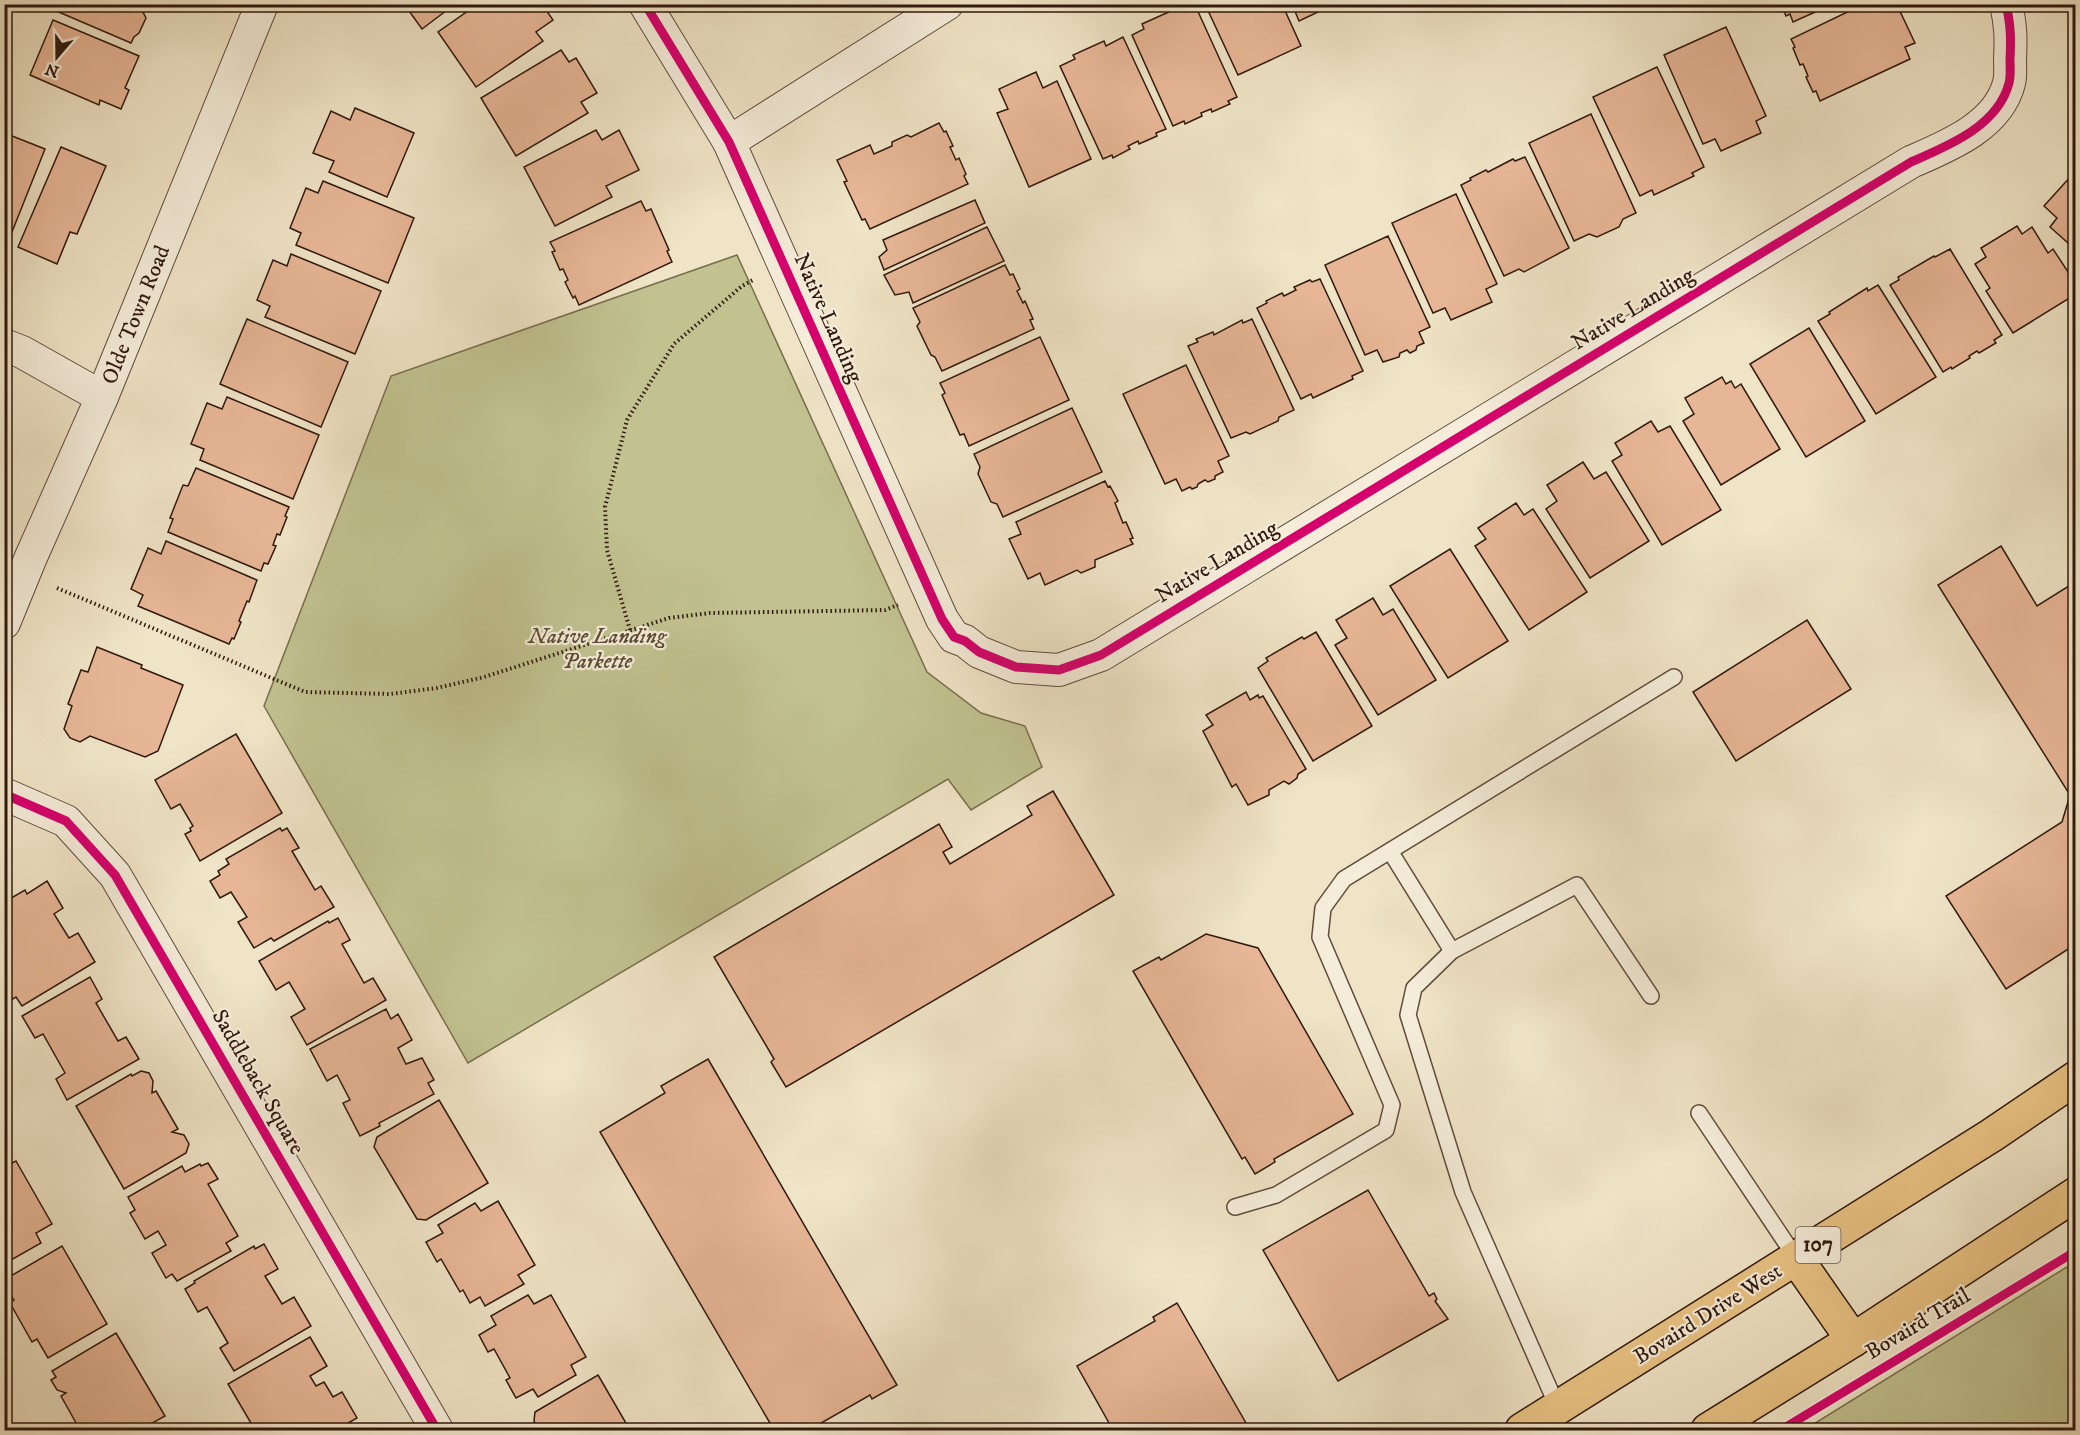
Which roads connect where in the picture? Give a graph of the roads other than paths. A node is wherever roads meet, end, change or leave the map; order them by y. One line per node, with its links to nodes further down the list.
1 (262, 4): 7 (street, Olde Town Road)
2 (645, 4): 5 (street, Native Landing)
3 (946, 4): 5 (street)
4 (2006, 4): 5 (street, Native Landing)
5 (729, 142)
6 (4, 345): 7 (street)
7 (102, 397): 8 (street, Olde Town Road)
8 (4, 623)
9 (1674, 677): 11 (lane)
10 (4, 794): 21 (street, Saddleback Square)
11 (1390, 851): 12 (lane); 17 (lane)
12 (1452, 951): 13 (lane); 20 (lane)
13 (1651, 996)
14 (2076, 1078): 18 (main road, Bovaird Drive West / 107)
15 (1699, 1113): 18 (lane)
16 (2076, 1194): 19 (main road)
17 (1235, 1207)
18 (1796, 1258): 19 (main road); 20 (main road, Bovaird Drive West / 107)
19 (1853, 1340): 23 (main road)
20 (1558, 1408): 22 (main road, Bovaird Drive West / 107)
21 (437, 1431)
22 (1522, 1431)
23 (1708, 1431)

